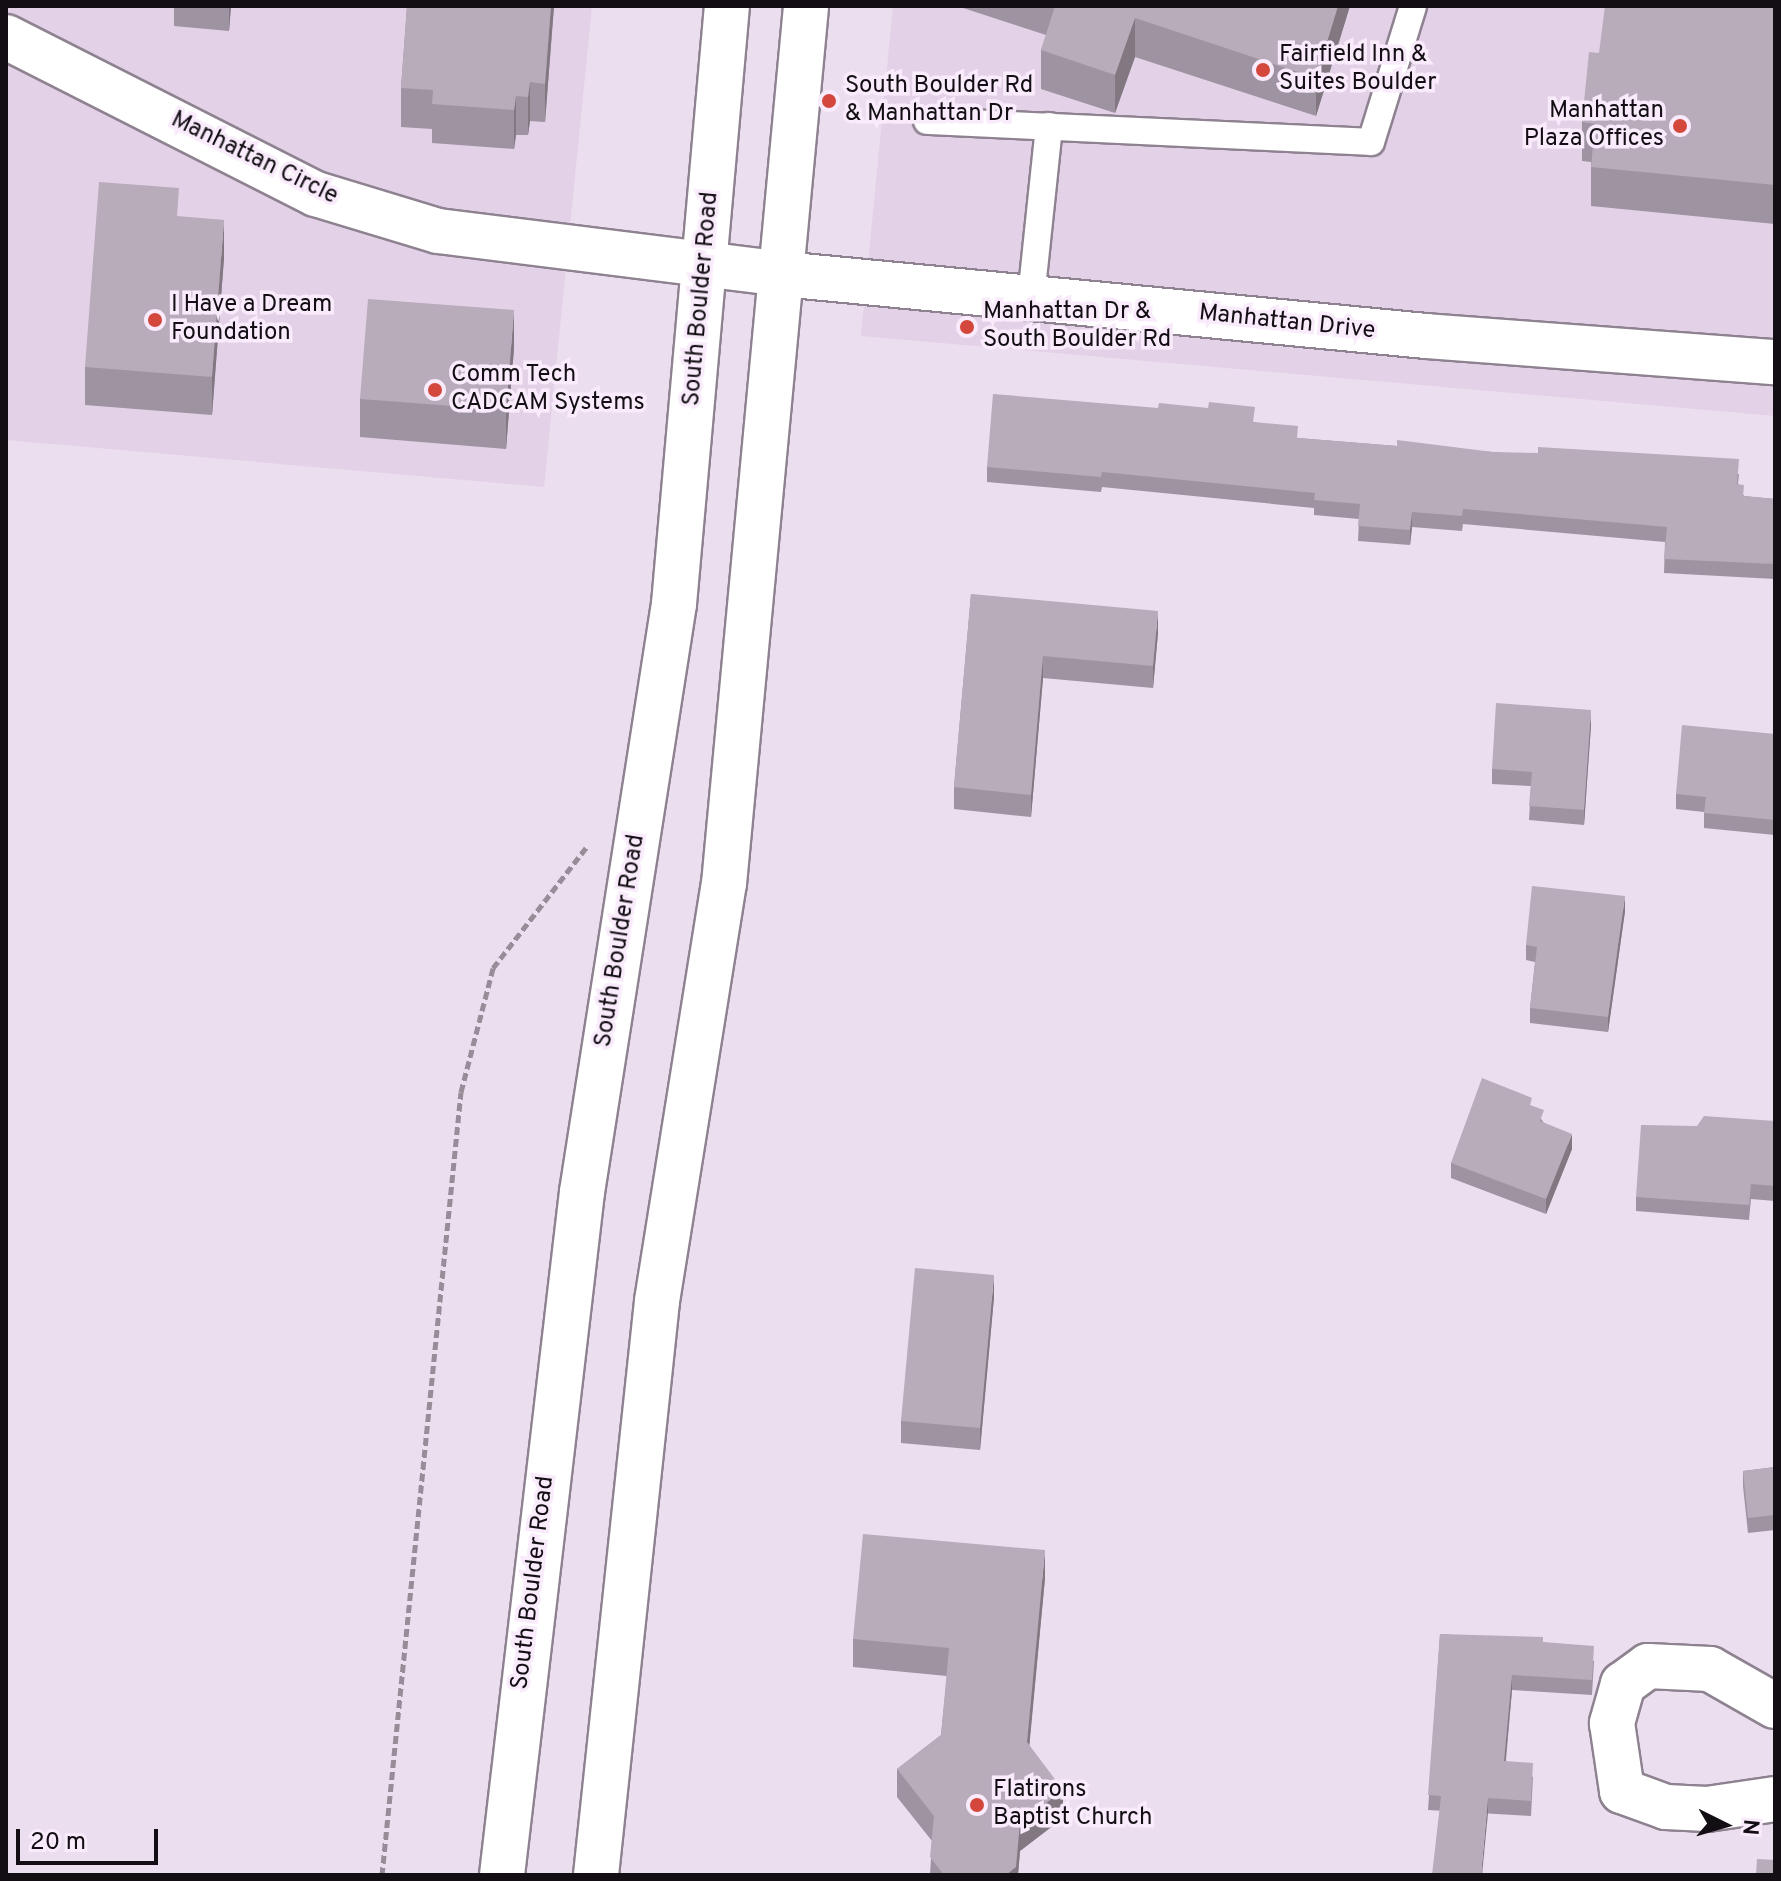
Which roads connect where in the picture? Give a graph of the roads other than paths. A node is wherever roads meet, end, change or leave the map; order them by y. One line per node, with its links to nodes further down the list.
1 (727, 6): 7 (main road, South Boulder Road)
2 (806, 6): 8 (main road)
3 (1413, 6): 6 (lane)
4 (6, 37): 7 (main road, Manhattan Circle)
5 (927, 121): 6 (lane)
6 (1049, 126): 9 (lane)
7 (706, 263): 8 (main road, Manhattan Drive); 13 (main road, South Boulder Road)
8 (782, 274): 9 (main road, Manhattan Drive); 14 (main road)
9 (1031, 298): 10 (main road, Manhattan Drive)
10 (1775, 362)
11 (1775, 1706): 12 (main road)
12 (1775, 1799)
13 (502, 1875)
14 (596, 1875)

